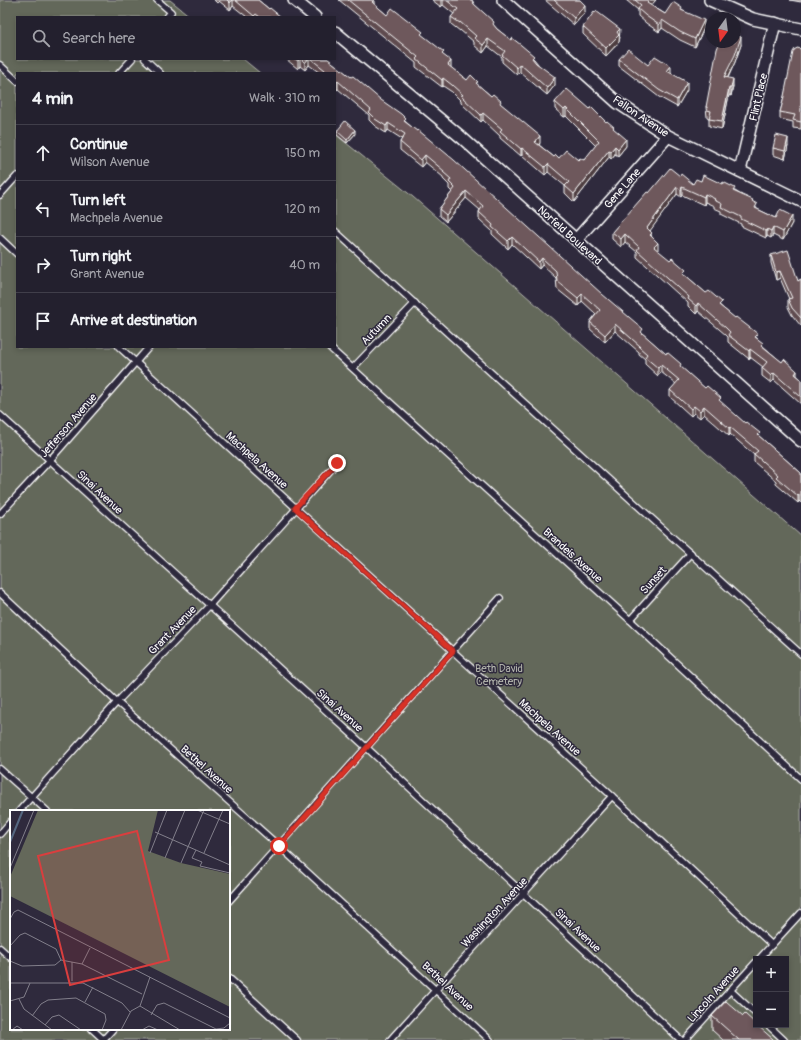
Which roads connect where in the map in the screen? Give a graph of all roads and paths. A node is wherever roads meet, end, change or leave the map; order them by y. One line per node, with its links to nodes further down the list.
1 (157, 0): 5 (lane)
2 (294, 0): 6 (street)
3 (503, 0): 16 (street, Fallon Avenue)
4 (710, 0): 7 (street)
5 (168, 16)
6 (315, 16)
7 (775, 24): 8 (street); 17 (street, Flint Place)
8 (801, 29)
9 (336, 33): 23 (street, Norfeld Boulevard)
10 (131, 60): 13 (lane)
11 (146, 60): 14 (lane)
12 (0, 65): 15 (lane)
13 (120, 72)
14 (159, 72)
15 (16, 79)
16 (668, 136): 17 (street, Fallon Avenue); 23 (street, Gene Lane)
17 (740, 171): 20 (street, Fallon Avenue)
18 (16, 177): 19 (lane)
19 (0, 195)
20 (801, 201)
21 (336, 232): 25 (lane)
22 (0, 238): 24 (lane)
23 (576, 240): 32 (street, Norfeld Boulevard)
24 (16, 253)
25 (415, 303): 30 (lane, Autumn); 37 (lane)
26 (120, 348): 29 (lane, Machpela Avenue)
27 (148, 348): 29 (lane, Jefferson Avenue)
28 (330, 348): 30 (lane, Brandeis Avenue)
29 (136, 362): 33 (lane, Jefferson Avenue); 35 (lane, Machpela Avenue)
30 (353, 368): 41 (lane, Brandeis Avenue)
31 (0, 415): 33 (lane, Sinai Avenue)
32 (801, 441)
33 (50, 460): 36 (lane, Jefferson Avenue); 40 (lane, Sinai Avenue)
34 (337, 463): 35 (lane, Grant Avenue)
35 (295, 508): 40 (lane, Grant Avenue); 42 (lane, Machpela Avenue)
36 (0, 514)
37 (691, 553): 41 (lane, Sunset); 43 (lane)
38 (0, 593): 44 (lane, Bethel Avenue)
39 (500, 598): 42 (lane)
40 (209, 606): 44 (lane, Grant Avenue); 45 (lane, Sinai Avenue)
41 (630, 620): 47 (lane, Brandeis Avenue)
42 (453, 651): 45 (lane); 48 (lane, Machpela Avenue)
43 (801, 654)
44 (117, 702): 49 (lane, Grant Avenue); 54 (lane, Bethel Avenue)
45 (367, 748): 54 (lane); 55 (lane, Sinai Avenue)
46 (0, 769): 49 (lane)
47 (801, 779)
48 (612, 796): 55 (lane, Washington Avenue); 58 (lane, Machpela Avenue)
49 (31, 797): 50 (lane, Grant Avenue); 51 (lane)
50 (20, 810)
51 (45, 810)
52 (10, 822): 53 (lane)
53 (0, 834)
54 (279, 846): 56 (lane); 64 (lane, Bethel Avenue)
55 (524, 894): 64 (lane, Washington Avenue); 74 (lane, Sinai Avenue)
56 (230, 900)
57 (801, 913): 58 (lane)
58 (772, 945): 60 (lane)
59 (0, 948): 61 (lane)
60 (762, 956)
61 (10, 957)
62 (753, 965): 65 (lane, Lincoln Avenue)
63 (230, 979): 71 (lane)
64 (436, 989): 72 (lane, Washington Avenue); 73 (lane, Bethel Avenue)
65 (730, 990): 66 (lane); 75 (lane, Lincoln Avenue)
66 (753, 1011)
67 (771, 1028): 76 (lane)
68 (93, 1030): 70 (lane)
69 (112, 1030): 70 (lane)
70 (104, 1040)
71 (298, 1040)
72 (390, 1040)
73 (490, 1040)
74 (681, 1040)
75 (685, 1040)
76 (784, 1040)

